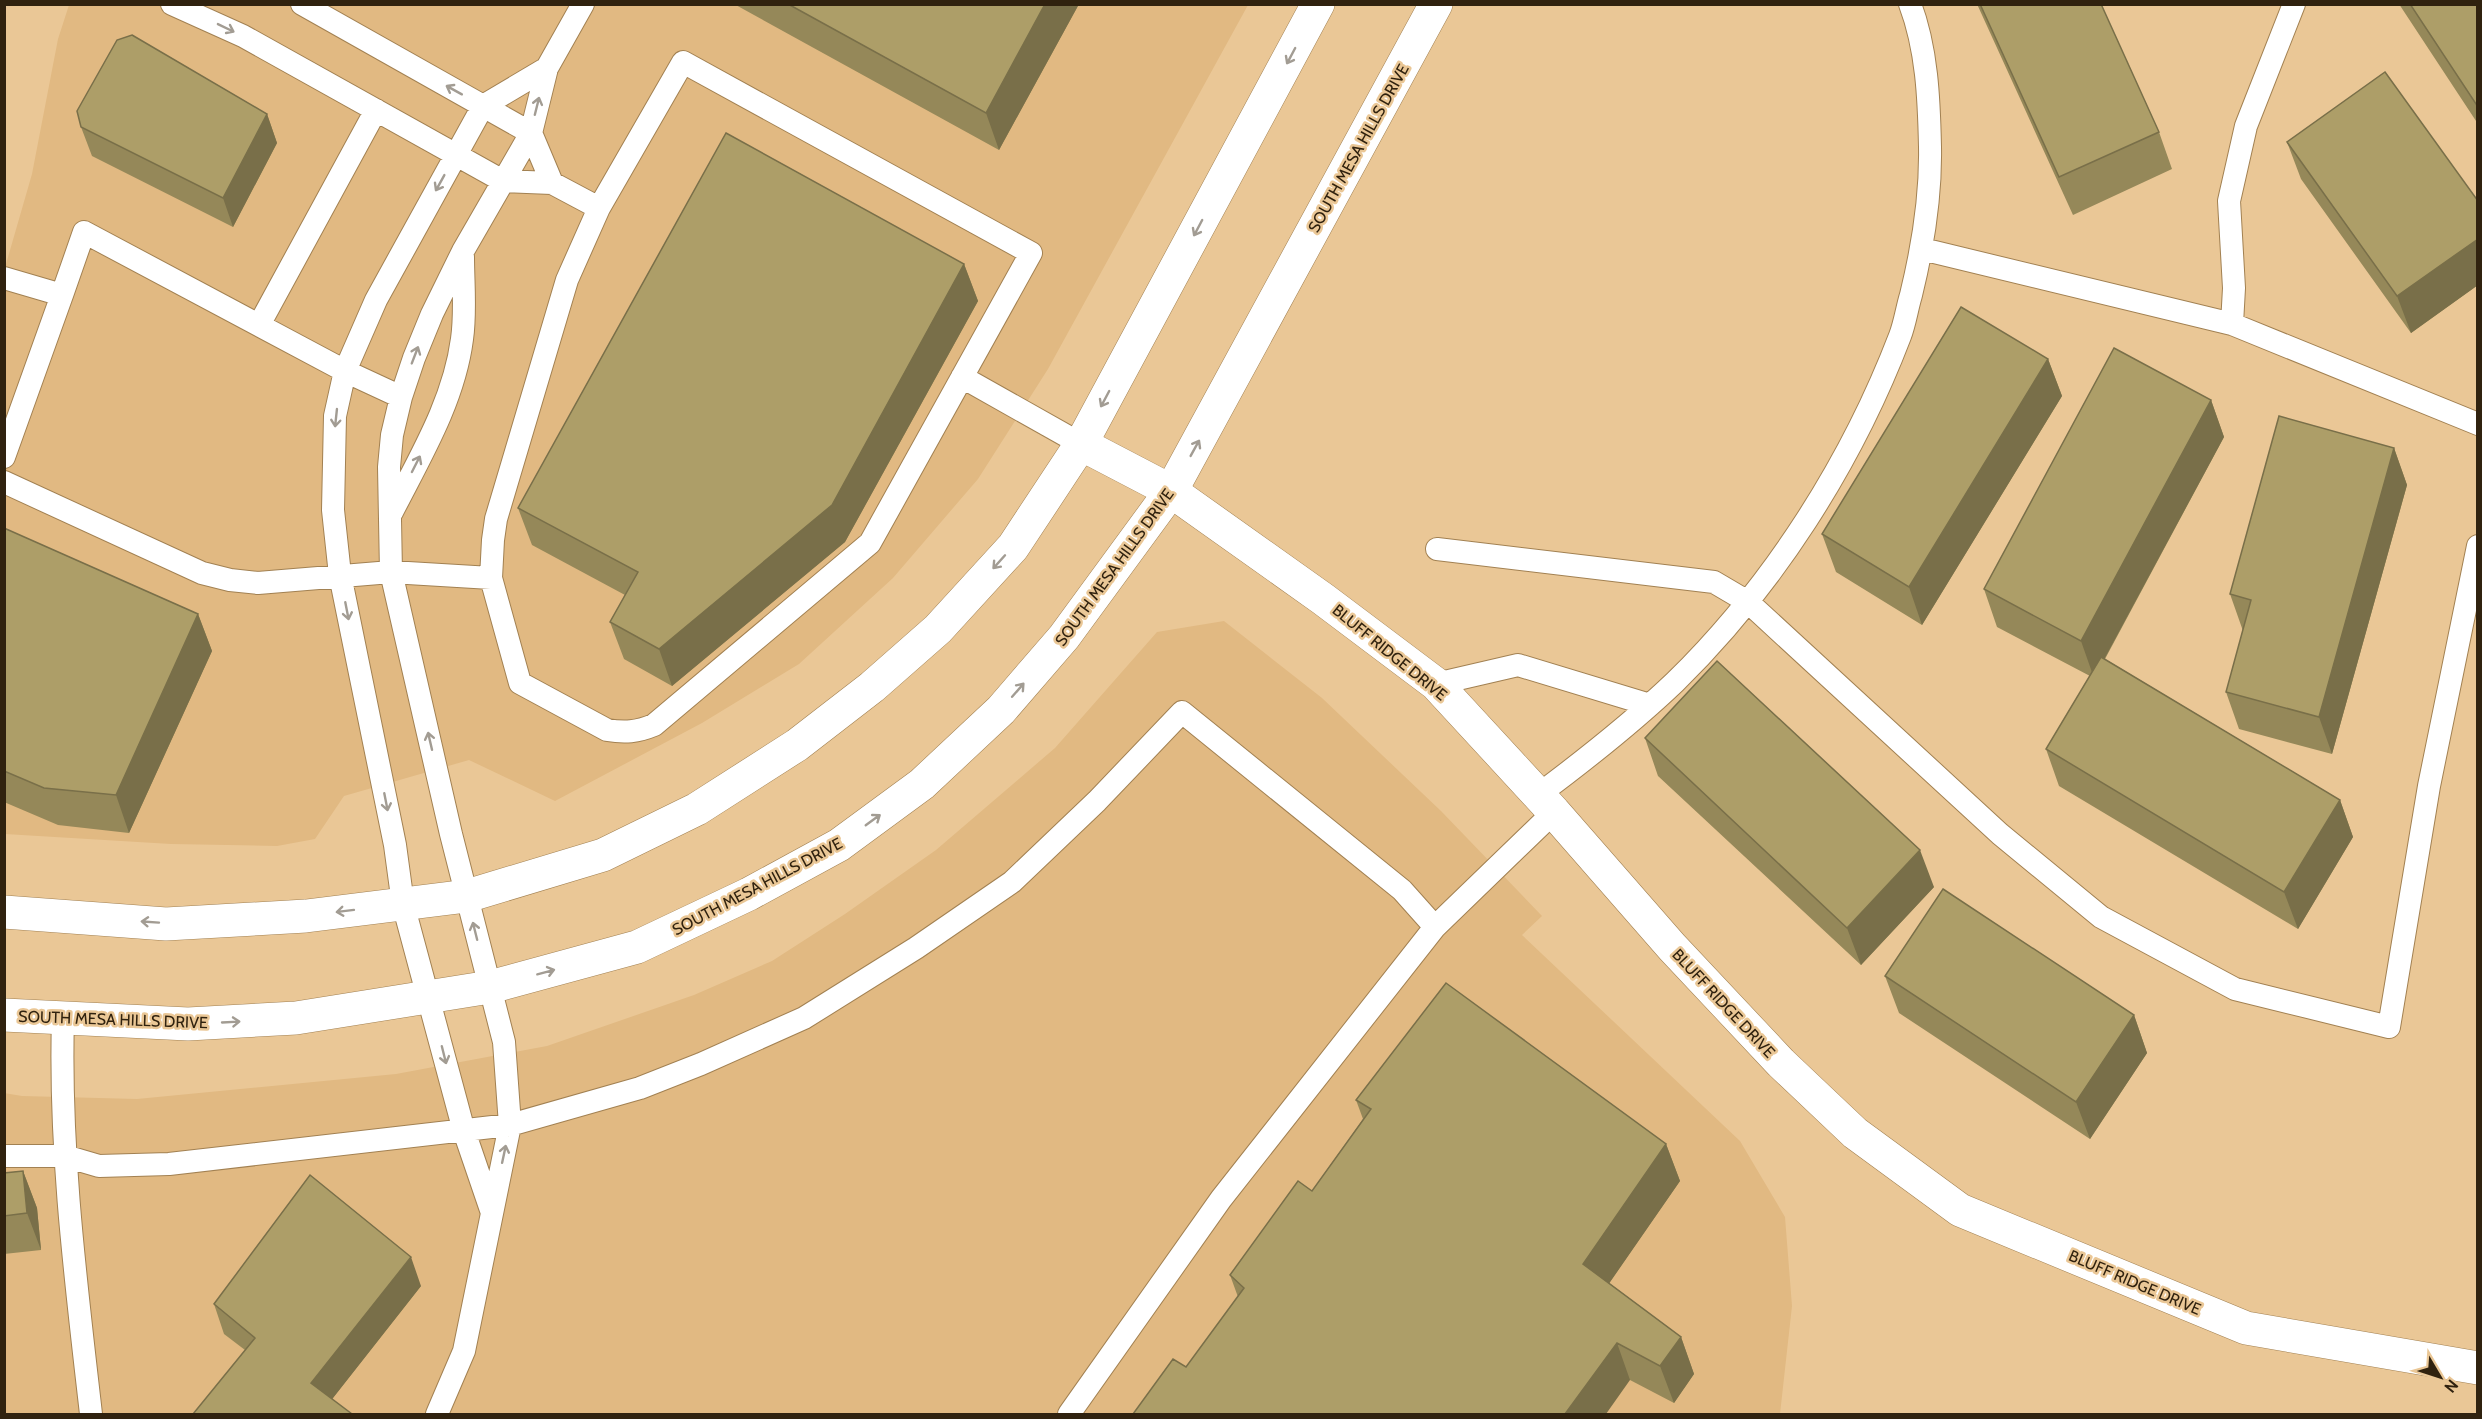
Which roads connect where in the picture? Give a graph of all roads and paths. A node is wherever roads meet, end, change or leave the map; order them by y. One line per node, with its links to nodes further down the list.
1 (172, 4): 10 (lane, one-way to 10)
2 (302, 4): 9 (lane, one-way to 2)
3 (583, 4): 8 (lane)
4 (1318, 4): 26 (street, one-way to 26)
5 (1436, 4): 29 (street, SOUTH MESA HILLS DRIVE, one-way to 5)
6 (1910, 4): 16 (lane)
7 (2295, 4): 20 (lane)
8 (547, 68): 9 (lane); 11 (lane, one-way to 8)
9 (483, 106): 11 (lane); 12 (lane)
10 (376, 110): 12 (lane); 21 (lane)
11 (531, 133): 13 (lane); 14 (lane)
12 (456, 155): 13 (lane); 22 (lane, one-way to 22)
13 (503, 181): 14 (lane); 17 (lane)
14 (552, 183): 15 (lane)
15 (599, 208): 23 (lane); 35 (lane)
16 (1922, 249): 20 (lane); 36 (lane)
17 (463, 251): 24 (lane, one-way to 17); 30 (lane, one-way to 17)
18 (4, 278): 19 (lane)
19 (62, 295): 21 (lane); 27 (lane)
20 (2232, 324): 25 (lane)
21 (259, 325): 22 (lane)
22 (345, 371): 24 (lane); 34 (lane, one-way to 34)
23 (962, 377): 26 (lane); 35 (lane)
24 (401, 398): 30 (lane)
25 (2478, 424)
26 (1081, 444): 29 (street, BLUFF RIDGE DRIVE); 40 (street, one-way to 40)
27 (4, 457)
28 (4, 482): 34 (lane)
29 (1171, 491): 37 (street, BLUFF RIDGE DRIVE); 44 (street, SOUTH MESA HILLS DRIVE, one-way to 29)
30 (389, 516): 33 (lane)
31 (2478, 546): 36 (lane)
32 (1437, 549): 36 (lane)
33 (391, 572): 34 (lane); 35 (lane); 40 (lane, one-way to 33)
34 (340, 575): 41 (lane, one-way to 41)
35 (491, 578)
36 (1748, 602): 38 (lane)
37 (1436, 684): 38 (lane); 39 (street, BLUFF RIDGE DRIVE)
38 (1650, 705): 39 (lane)
39 (1546, 804): 43 (lane); 53 (street, BLUFF RIDGE DRIVE)
40 (467, 896): 41 (street); 44 (lane, one-way to 40)
41 (403, 904): 42 (street, one-way to 42); 45 (lane)
42 (4, 912)
43 (1435, 927): 48 (lane); 56 (lane)
44 (490, 987): 45 (street, SOUTH MESA HILLS DRIVE); 48 (lane)
45 (429, 999): 47 (street, SOUTH MESA HILLS DRIVE, one-way to 45); 49 (lane, one-way to 49)
46 (4, 1015): 47 (street, SOUTH MESA HILLS DRIVE)
47 (63, 1018): 51 (lane)
48 (510, 1125): 49 (lane); 52 (lane, one-way to 48)
49 (464, 1131): 51 (lane); 52 (lane)
50 (4, 1156): 51 (lane)
51 (65, 1156): 54 (lane)
52 (491, 1211): 55 (lane)
53 (2478, 1368)
54 (91, 1414)
55 (437, 1414)
56 (1069, 1414)

